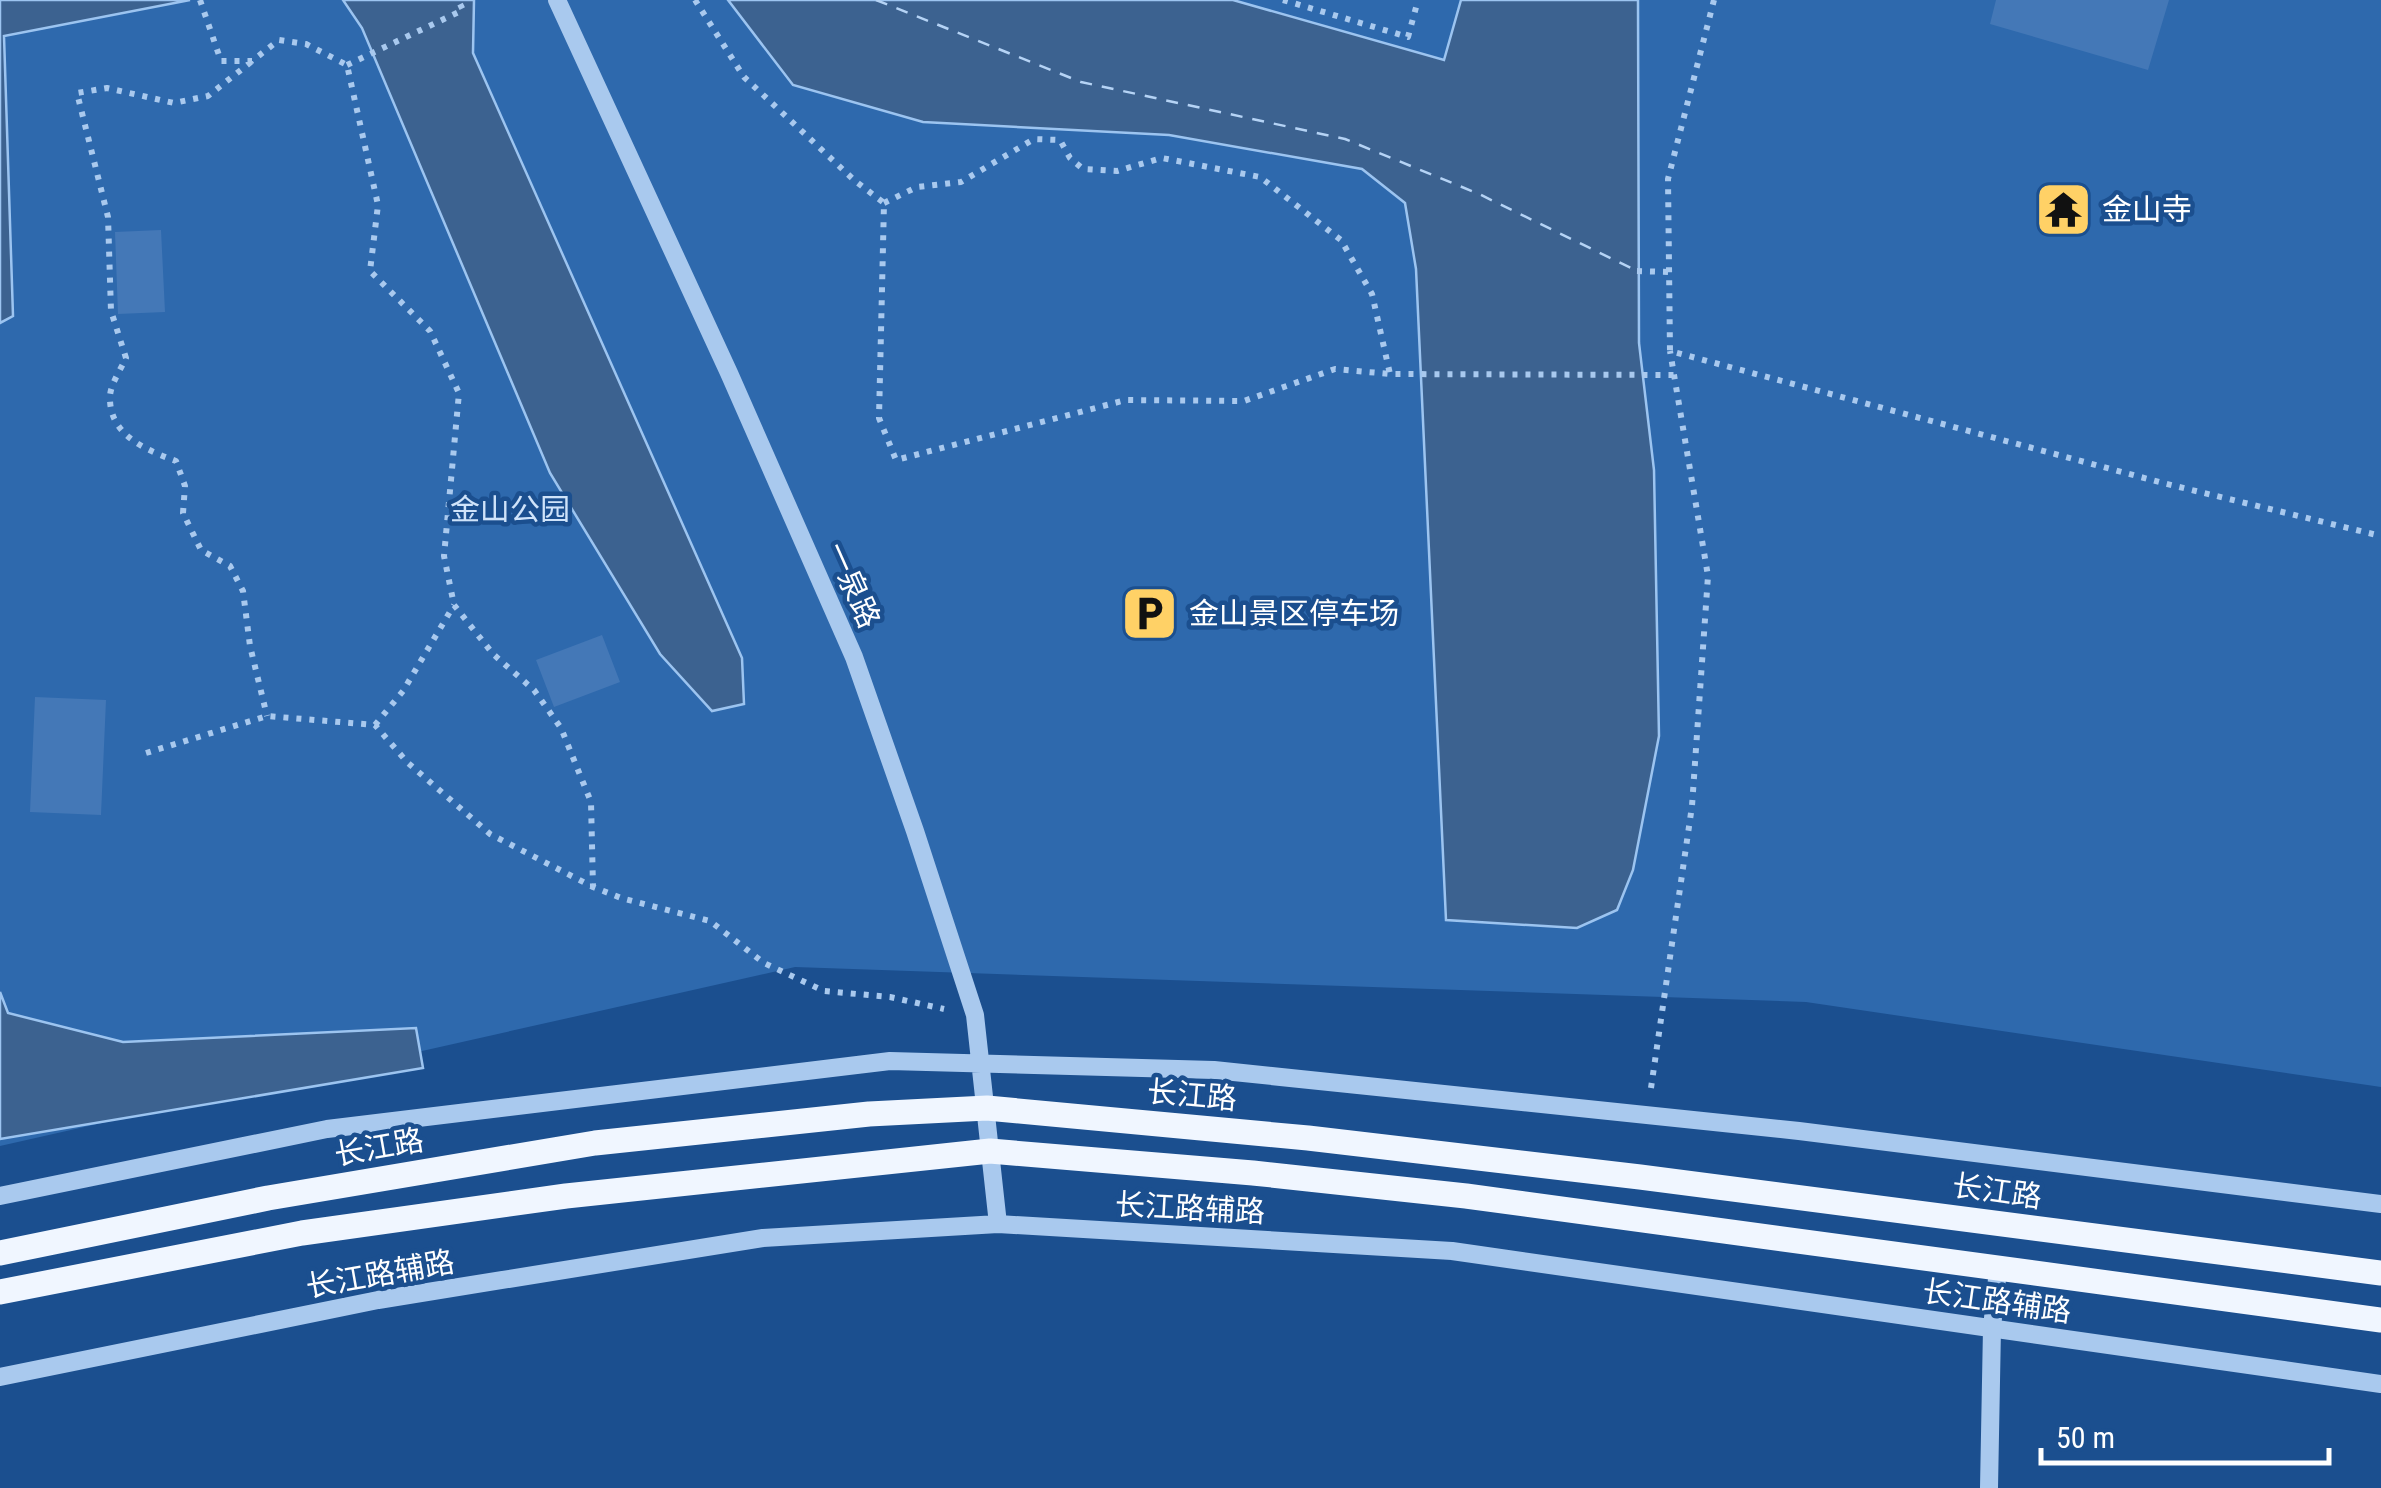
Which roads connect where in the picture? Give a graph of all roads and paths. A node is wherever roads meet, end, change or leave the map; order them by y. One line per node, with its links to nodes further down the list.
1 (200, 0): 8 (path)
2 (458, 0): 9 (path)
3 (695, 0): 10 (path)
4 (1283, 0): 5 (path)
5 (1418, 0)
6 (1714, 0): 12 (path)
7 (559, 5): 22 (street, 一泉路)
8 (252, 61): 9 (path); 18 (path)
9 (348, 64): 17 (path)
10 (884, 203): 14 (path); 14 (path)
11 (1637, 271): 12 (path)
12 (1669, 272): 13 (path)
13 (1670, 350): 15 (path); 16 (path)
14 (1390, 374): 15 (path)
15 (1674, 375): 25 (path)
16 (2381, 536)
17 (454, 605): 19 (path); 21 (path)
18 (268, 716): 19 (path); 20 (path)
19 (375, 724): 21 (path)
20 (146, 752)
21 (593, 887): 22 (path)
22 (974, 1016): 23 (street, 一泉路)
23 (981, 1063): 24 (street, 一泉路); 25 (street); 27 (street)
24 (987, 1108): 26 (street, 一泉路); 30 (main road, 长江路); 32 (main road, 长江路)
25 (1647, 1117): 28 (street)
26 (990, 1151): 29 (street, 一泉路); 31 (main road); 33 (main road)
27 (0, 1196)
28 (2381, 1204)
29 (998, 1224): 35 (street, 长江路辅路); 36 (street, 长江路辅路)
30 (0, 1253)
31 (1998, 1269): 34 (main road); 35 (street)
32 (2381, 1273)
33 (0, 1292)
34 (2381, 1320)
35 (1992, 1328): 37 (street, 长江路辅路); 38 (street)
36 (0, 1377)
37 (2381, 1384)
38 (1989, 1488)

